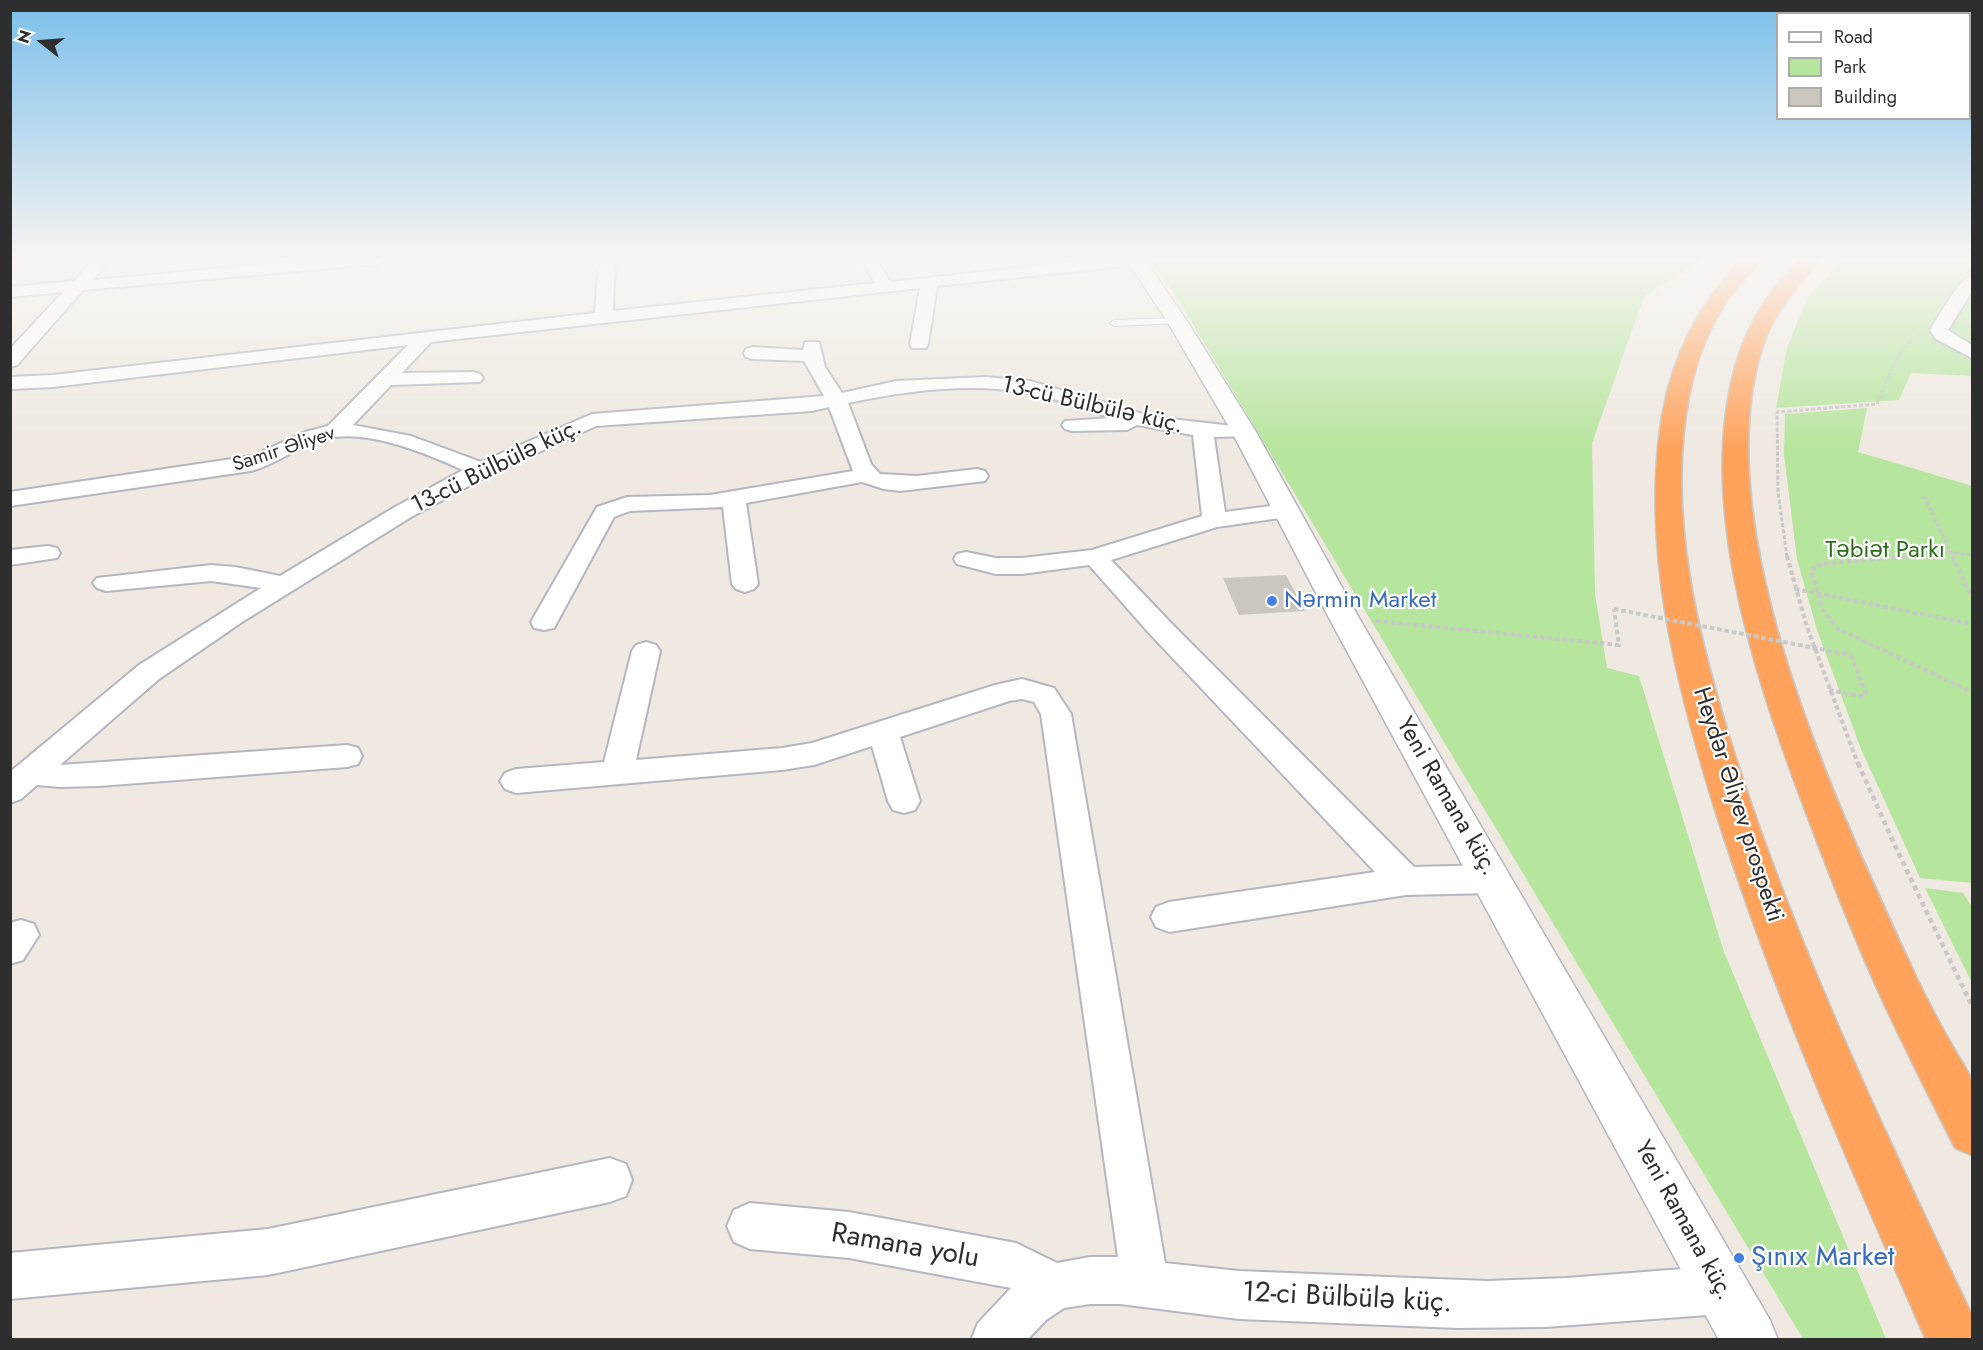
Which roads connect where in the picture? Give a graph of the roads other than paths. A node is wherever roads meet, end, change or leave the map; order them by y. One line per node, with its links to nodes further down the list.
1 (44, 322): 14 (street)
2 (560, 322): 10 (street)
3 (923, 322): 11 (street)
4 (1146, 322): 9 (lane)
5 (1178, 322): 23 (street, Yeni Ramana küç.)
6 (1705, 322): 58 (highway, Heydər Əliyev prospekti)
7 (1764, 322): 49 (highway)
8 (1944, 322): 12 (street)
9 (1114, 323)
10 (426, 337): 16 (street); 17 (street)
11 (919, 344)
12 (1972, 352)
13 (753, 353): 18 (street)
14 (10, 361)
15 (473, 378): 16 (street)
16 (386, 379): 21 (street)
17 (13, 384)
18 (837, 401): 19 (street, 13-cü Bülbülə küç.); 24 (street, 13-cü Bülbülə küç.); 25 (street)
19 (1150, 423): 20 (street); 22 (street, 13-cü Bülbülə küç.)
20 (1072, 425)
21 (336, 430): 24 (street, Samir Əliyev); 27 (street, Samir Əliyev)
22 (1203, 430): 23 (street, 13-cü Bülbülə küç.); 30 (street)
23 (1244, 432): 29 (street, Yeni Ramana küç.)
24 (481, 470): 37 (street, 13-cü Bülbülə küç.)
25 (866, 475): 26 (street); 28 (street)
26 (977, 476)
27 (10, 499)
28 (734, 499): 36 (street); 38 (street)
29 (1286, 512): 30 (street); 46 (street, Yeni Ramana küç.)
30 (1214, 520): 32 (street)
31 (48, 553): 33 (street)
32 (1095, 556): 34 (street); 47 (street)
33 (10, 558)
34 (966, 559)
35 (106, 584): 37 (street)
36 (745, 584)
37 (284, 585): 44 (street, 13-cü Bülbülə küç.)
38 (544, 622)
39 (646, 651): 42 (street)
40 (883, 732): 42 (street); 45 (street); 53 (street)
41 (347, 756): 44 (street)
42 (617, 773): 43 (street)
43 (516, 781)
44 (22, 782)
45 (904, 801)
46 (1492, 879): 47 (street); 55 (street, Yeni Ramana küç.)
47 (1406, 881): 48 (street)
48 (1169, 916)
49 (1972, 1131)
50 (610, 1180): 52 (street)
51 (750, 1226): 54 (street, Ramana yolu)
52 (10, 1276)
53 (1145, 1283): 54 (street, 12-ci Bülbülə küç.); 55 (street, 12-ci Bülbülə küç.)
54 (1053, 1288): 56 (street, 12-ci Bülbülə küç.)
55 (1721, 1290): 57 (street, Yeni Ramana küç.)
56 (995, 1340)
57 (1750, 1340)
58 (1955, 1340)

